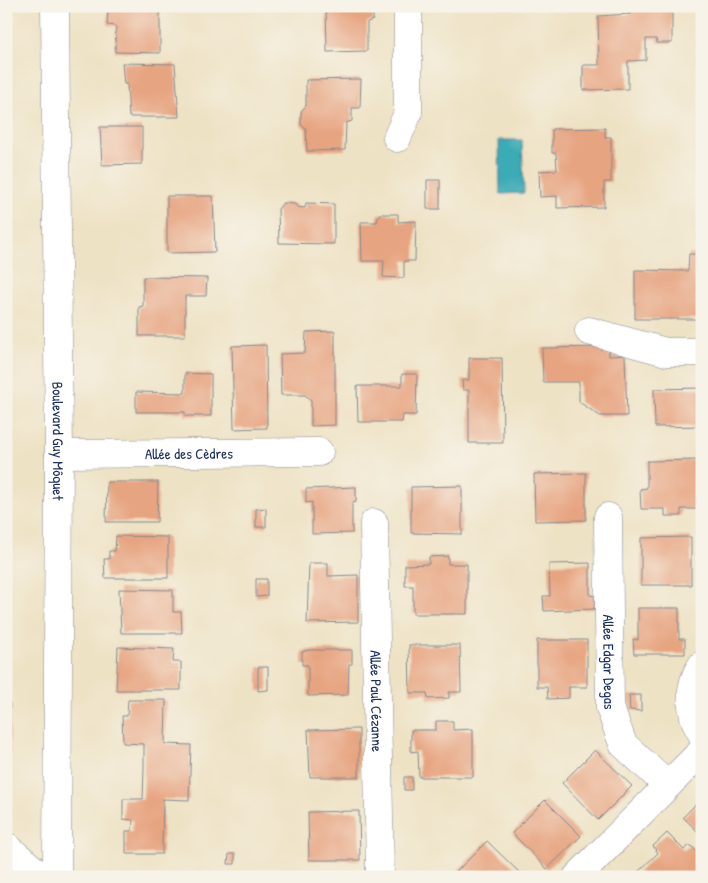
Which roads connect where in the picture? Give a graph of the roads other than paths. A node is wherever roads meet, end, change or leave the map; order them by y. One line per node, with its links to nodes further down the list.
1 (55, 6): 7 (street, Boulevard Guy Môquet)
2 (408, 6): 3 (street)
3 (397, 138)
4 (589, 331): 5 (street)
5 (702, 352)
6 (319, 452): 7 (street, Allée des Cèdres)
7 (58, 454): 17 (street, Boulevard Guy Môquet)
8 (608, 517): 13 (street, Allée Edgar Degas)
9 (374, 523): 18 (street, Allée Paul Cézanne)
10 (702, 665): 11 (street)
11 (702, 734)
12 (702, 751): 13 (street)
13 (667, 786): 15 (street)
14 (6, 846): 16 (street)
15 (587, 874)
16 (42, 877)
17 (56, 877)
18 (380, 877)

